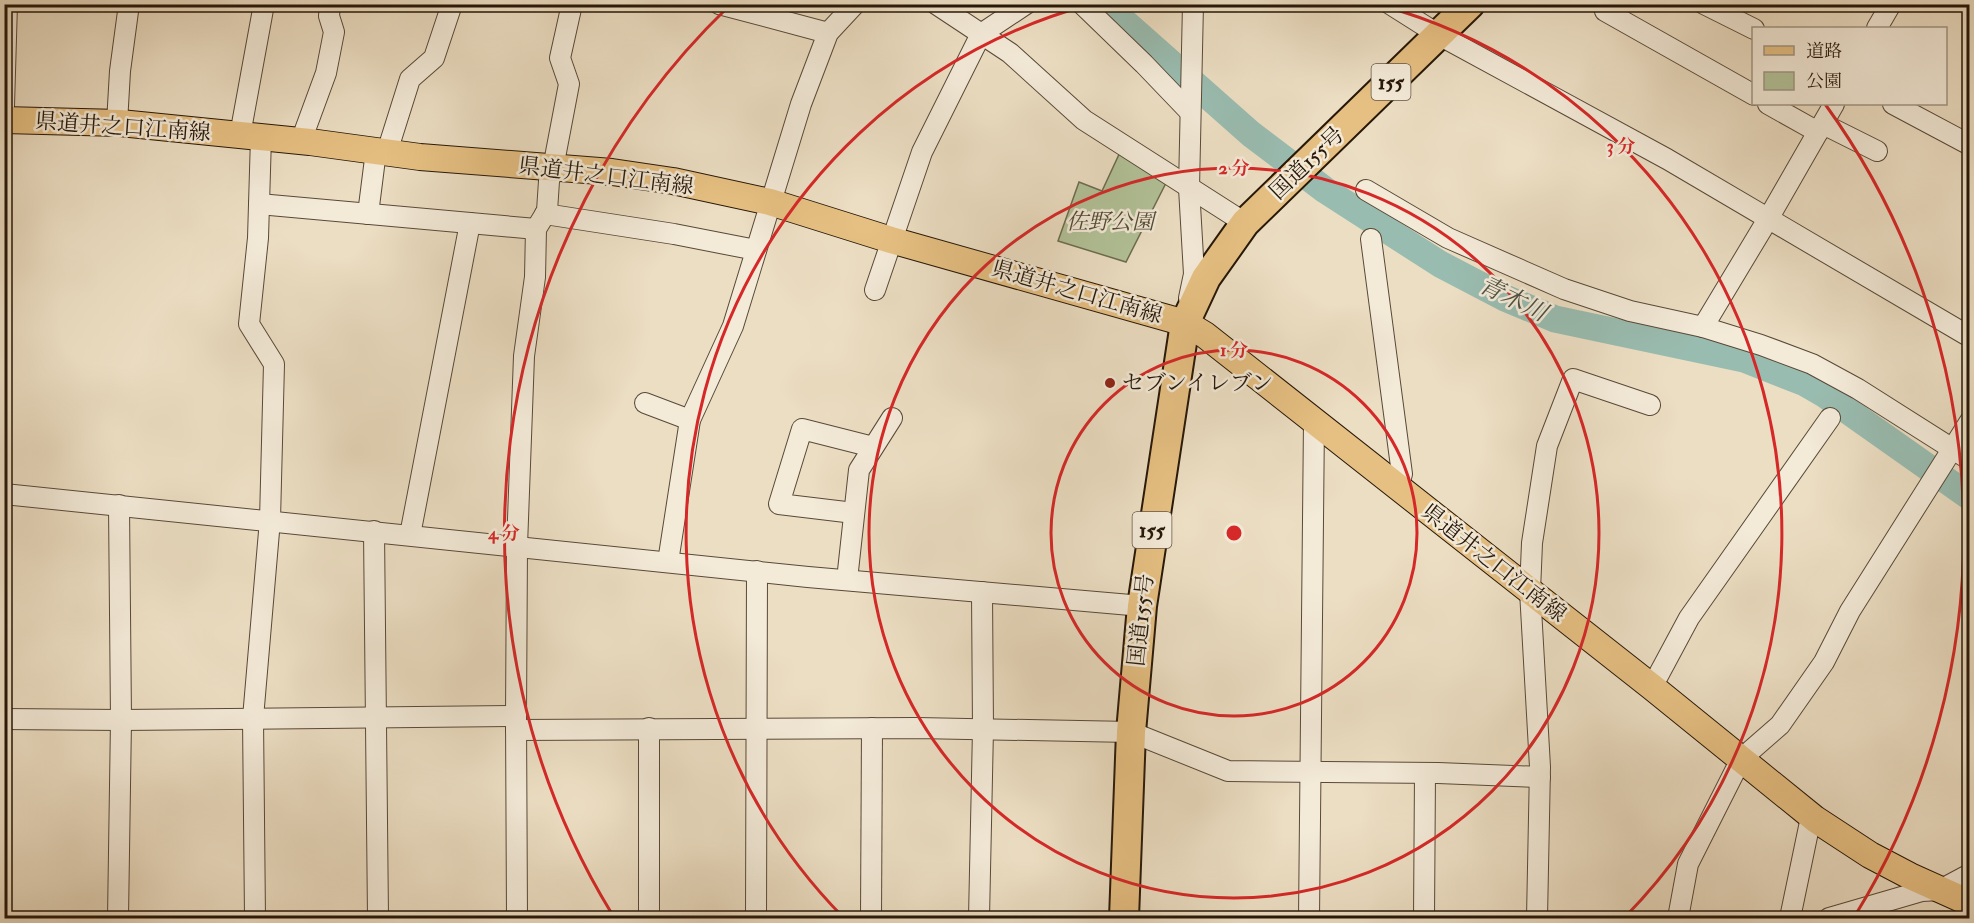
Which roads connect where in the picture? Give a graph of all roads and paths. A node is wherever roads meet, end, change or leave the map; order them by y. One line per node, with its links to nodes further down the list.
1 (7, 4): 27 (street)
2 (129, 4): 30 (street)
3 (264, 4): 32 (street)
4 (330, 4): 33 (street)
5 (452, 4): 35 (street)
6 (572, 4): 37 (street)
7 (719, 4): 20 (street)
8 (855, 4): 20 (street)
9 (936, 4): 21 (street)
10 (1026, 4): 21 (street)
11 (1082, 4): 28 (street)
12 (1193, 4): 28 (street)
13 (1390, 4): 22 (street)
14 (1470, 4): 22 (highway, 国道155号 / 155)
15 (1704, 4): 19 (street)
16 (1891, 4): 18 (street)
17 (1605, 11): 23 (street)
18 (1878, 27)
19 (1752, 29)
20 (828, 33): 40 (street)
21 (981, 34): 38 (street); 48 (street)
22 (1439, 35): 43 (street); 46 (highway, 国道155号 / 155)
23 (1752, 94)
24 (1770, 105): 31 (street)
25 (1833, 105): 31 (street)
26 (1895, 105): 34 (street)
27 (4, 106)
28 (1190, 107): 38 (street)
29 (4, 120): 30 (main road, 県道井之口江南線)
30 (117, 123): 32 (main road, 県道井之口江南線)
31 (1820, 128): 36 (street); 43 (street)
32 (250, 136): 33 (main road, 県道井之口江南線); 41 (street)
33 (301, 141): 35 (main road, 県道井之口江南線)
34 (1970, 145)
35 (381, 151): 37 (main road, 県道井之口江南線); 42 (street)
36 (1877, 151)
37 (553, 168): 40 (main road, 県道井之口江南線); 44 (street)
38 (1189, 188): 46 (street); 51 (street)
39 (1366, 190): 52 (street)
40 (770, 202): 48 (main road, 県道井之口江南線); 49 (street)
41 (259, 204): 42 (street); 68 (street)
42 (368, 214): 45 (street)
43 (1768, 219): 52 (street); 53 (street)
44 (540, 222): 45 (street); 49 (street); 71 (street)
45 (470, 223): 70 (street)
46 (1245, 223): 51 (highway, 国道155号 / 155)
47 (1371, 239): 64 (street)
48 (891, 240): 50 (street); 51 (main road, 県道井之口江南線)
49 (756, 250): 58 (street)
50 (875, 290)
51 (1185, 323): 59 (main road, 県道井之口江南線); 77 (highway, 国道155号 / 155)
52 (1703, 327): 62 (street)
53 (1970, 337)
54 (645, 403): 58 (street)
55 (1650, 405): 75 (street)
56 (891, 418): 61 (street)
57 (1830, 418): 78 (street)
58 (690, 420): 72 (street)
59 (1314, 420): 64 (main road, 県道井之口江南線); 90 (street)
60 (1970, 421): 62 (street)
61 (873, 447): 67 (street); 67 (street)
62 (1952, 449): 63 (street); 89 (street)
63 (1970, 460)
64 (1398, 486): 75 (main road, 県道井之口江南線)
65 (4, 494): 66 (street)
66 (118, 505): 68 (street); 82 (street)
67 (854, 513): 74 (street)
68 (270, 520): 69 (street); 79 (street)
69 (374, 531): 70 (street); 80 (street)
70 (410, 535): 71 (street)
71 (517, 546): 72 (street); 83 (street)
72 (668, 562): 73 (street)
73 (757, 571): 74 (street); 85 (street)
74 (847, 580): 76 (street)
75 (1530, 591): 78 (main road, 県道井之口江南線); 92 (street)
76 (982, 592): 77 (street); 87 (street)
77 (1142, 606): 88 (highway, 国道155号 / 155)
78 (1652, 687): 89 (main road, 県道井之口江南線)
79 (253, 718): 80 (street); 82 (street); 98 (street)
80 (376, 718): 83 (street); 99 (street)
81 (4, 719): 82 (street)
82 (121, 720): 97 (street)
83 (516, 723): 84 (street); 100 (street)
84 (649, 728): 85 (street); 101 (street)
85 (756, 728): 86 (street); 102 (street)
86 (872, 728): 87 (street); 103 (street)
87 (983, 729): 88 (street); 104 (street)
88 (1131, 732): 90 (street); 105 (highway, 国道155号 / 155)
89 (1742, 759): 93 (main road, 県道井之口江南線); 109 (street)
90 (1310, 772): 91 (street); 106 (street)
91 (1425, 773): 92 (street); 107 (street)
92 (1540, 777): 108 (street)
93 (1815, 819): 95 (main road, 県道井之口江南線); 110 (street)
94 (1970, 874): 95 (street)
95 (1940, 890): 96 (main road, 県道井之口江南線); 111 (street)
96 (1970, 903)
97 (118, 918)
98 (255, 918)
99 (378, 918)
100 (517, 918)
101 (649, 918)
102 (756, 918)
103 (871, 918)
104 (979, 918)
105 (1124, 918)
106 (1309, 918)
107 (1424, 918)
108 (1537, 918)
109 (1678, 918)
110 (1790, 918)
111 (1829, 918)

